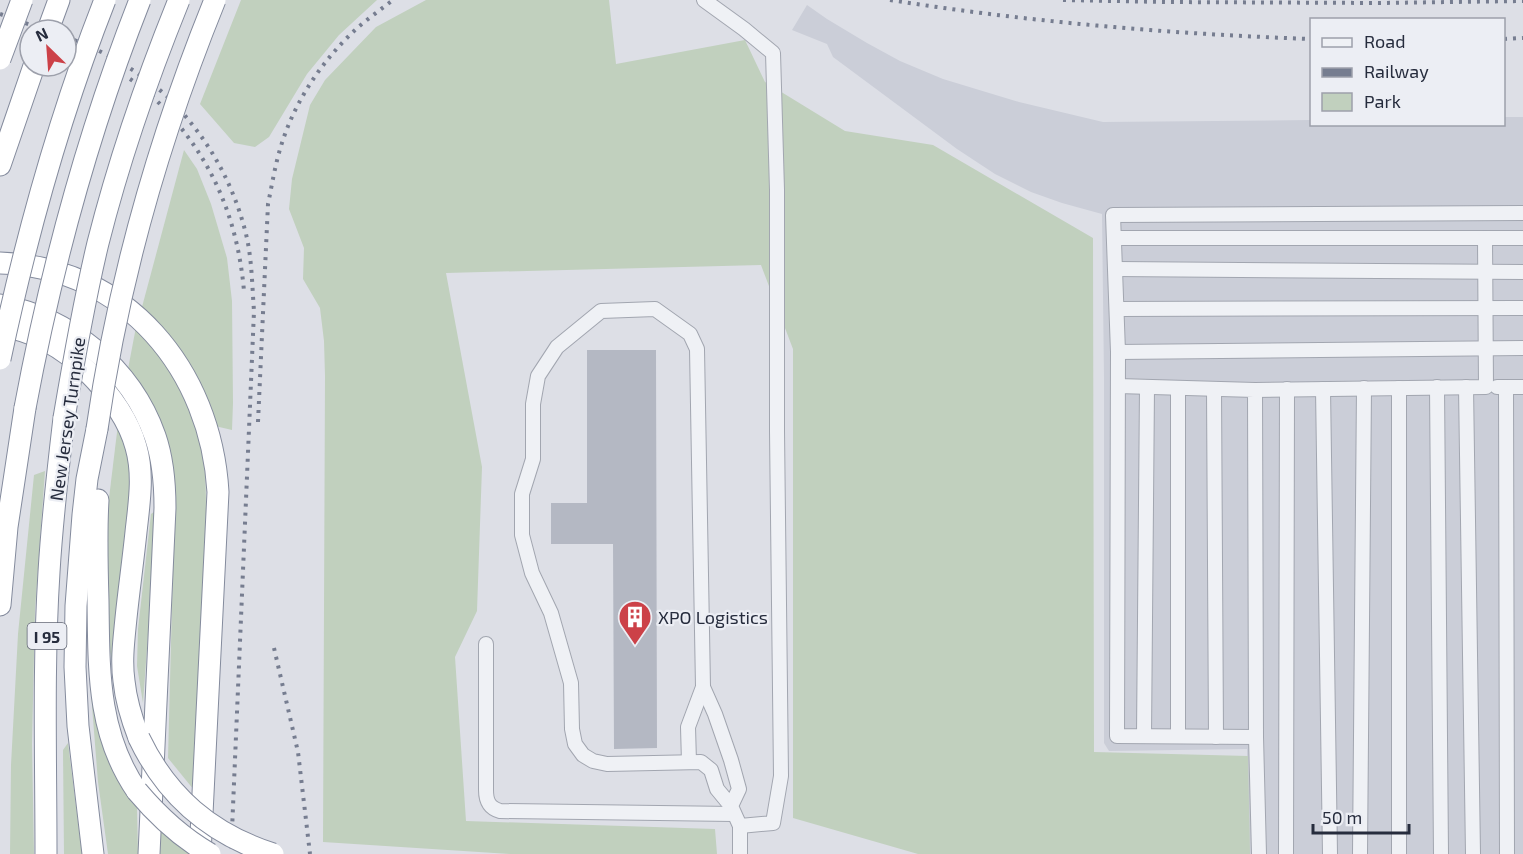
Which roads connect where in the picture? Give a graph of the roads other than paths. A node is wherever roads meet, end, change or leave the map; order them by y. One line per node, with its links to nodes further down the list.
1 (22, 0): 9 (highway, bridge)
2 (59, 0): 8 (highway)
3 (105, 0): 28 (highway, bridge)
4 (140, 0): 44 (highway, bridge)
5 (179, 0): 53 (highway, New Jersey Turnpike / I 95, bridge)
6 (215, 0): 43 (highway, bridge)
7 (704, 0): 52 (lane)
8 (52, 18)
9 (0, 59)
10 (30, 78): 11 (highway)
11 (0, 165)
12 (1523, 213): 13 (lane)
13 (1115, 238): 14 (lane); 17 (lane)
14 (1485, 238): 15 (lane); 18 (lane)
15 (1523, 238)
16 (0, 263): 56 (highway)
17 (1116, 268): 18 (lane); 23 (lane)
18 (1485, 272): 19 (lane); 21 (lane)
19 (1523, 272)
20 (0, 305): 55 (highway)
21 (1485, 308): 22 (lane); 23 (lane); 25 (lane)
22 (1523, 308)
23 (1117, 309): 27 (lane)
24 (0, 326): 58 (highway, bridge)
25 (1486, 348): 26 (lane); 27 (lane); 33 (lane)
26 (1523, 348)
27 (1118, 352): 29 (lane)
28 (0, 359)
29 (1118, 386): 30 (lane); 47 (lane)
30 (1147, 387): 36 (lane); 47 (lane)
31 (1437, 387): 32 (lane); 38 (lane); 65 (lane)
32 (1466, 387): 33 (lane); 66 (lane)
33 (1486, 387): 34 (lane)
34 (1506, 387): 35 (lane); 67 (lane)
35 (1523, 387)
36 (1178, 388): 39 (lane); 48 (lane)
37 (1364, 388): 38 (lane); 41 (lane); 63 (lane)
38 (1400, 388): 64 (lane)
39 (1214, 389): 42 (lane); 49 (lane)
40 (1287, 389): 41 (lane); 42 (lane); 61 (lane)
41 (1323, 389): 62 (lane)
42 (1255, 390): 50 (lane)
43 (97, 429): 54 (highway); 57 (highway, bridge)
44 (0, 605)
45 (486, 644): 52 (lane)
46 (703, 687): 51 (lane); 51 (lane); 52 (lane)
47 (1144, 736): 48 (lane)
48 (1178, 736): 49 (lane)
49 (1216, 737): 50 (lane)
50 (1256, 737): 60 (lane)
51 (689, 762): 52 (lane)
52 (735, 815): 59 (lane)
53 (46, 854)
54 (93, 854)
55 (149, 854)
56 (200, 854)
57 (210, 854)
58 (273, 854)
59 (740, 854)
60 (1259, 854)
61 (1286, 854)
62 (1330, 854)
63 (1360, 854)
64 (1399, 854)
65 (1441, 854)
66 (1473, 854)
67 (1507, 854)

